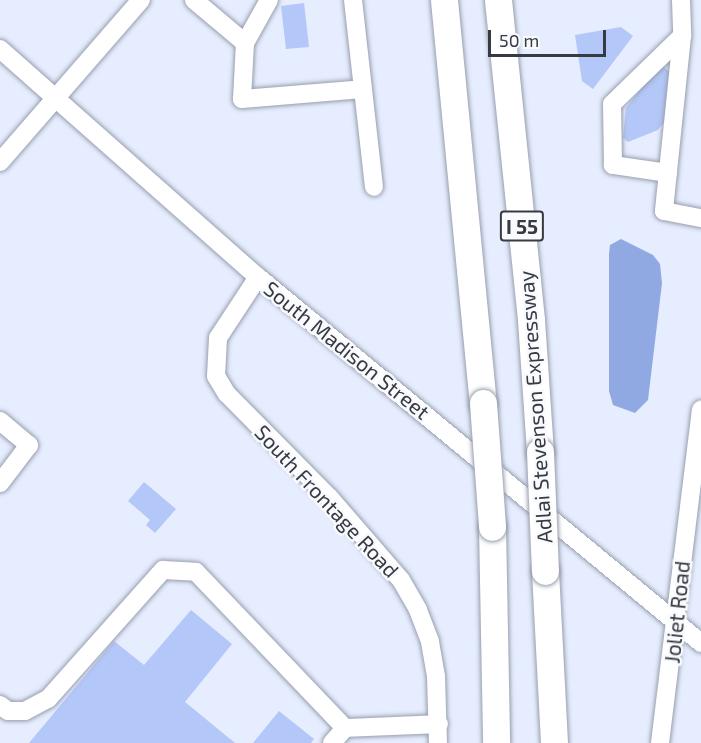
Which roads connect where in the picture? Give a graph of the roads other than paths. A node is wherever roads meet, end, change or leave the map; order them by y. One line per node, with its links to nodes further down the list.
1 (141, 0): 12 (street)
2 (194, 0): 9 (street)
3 (269, 0): 9 (street)
4 (353, 0): 11 (street)
5 (444, 0): 28 (highway, I 55, bridge)
6 (498, 0): 29 (highway, Adlai Stevenson Expressway / I 55, bridge)
7 (681, 0): 8 (street)
8 (682, 36): 14 (street); 14 (street)
9 (245, 43): 11 (street)
10 (0, 49): 12 (street, South Madison Street)
11 (363, 89): 15 (street)
12 (56, 94): 13 (street); 17 (street, South Madison Street)
13 (0, 162)
14 (668, 173): 16 (street)
15 (374, 187)
16 (701, 218)
17 (258, 277): 21 (street, South Madison Street); 24 (street, South Frontage Road)
18 (701, 410): 21 (street, Joliet Road)
19 (2, 426): 20 (street)
20 (0, 483)
21 (677, 623): 22 (street, South Madison Street); 30 (street, Joliet Road)
22 (701, 643)
23 (0, 705): 25 (street)
24 (439, 724): 25 (street); 27 (street, South Frontage Road)
25 (345, 728): 26 (street)
26 (332, 743)
27 (438, 743)
28 (496, 743)
29 (554, 743)
30 (660, 743)

